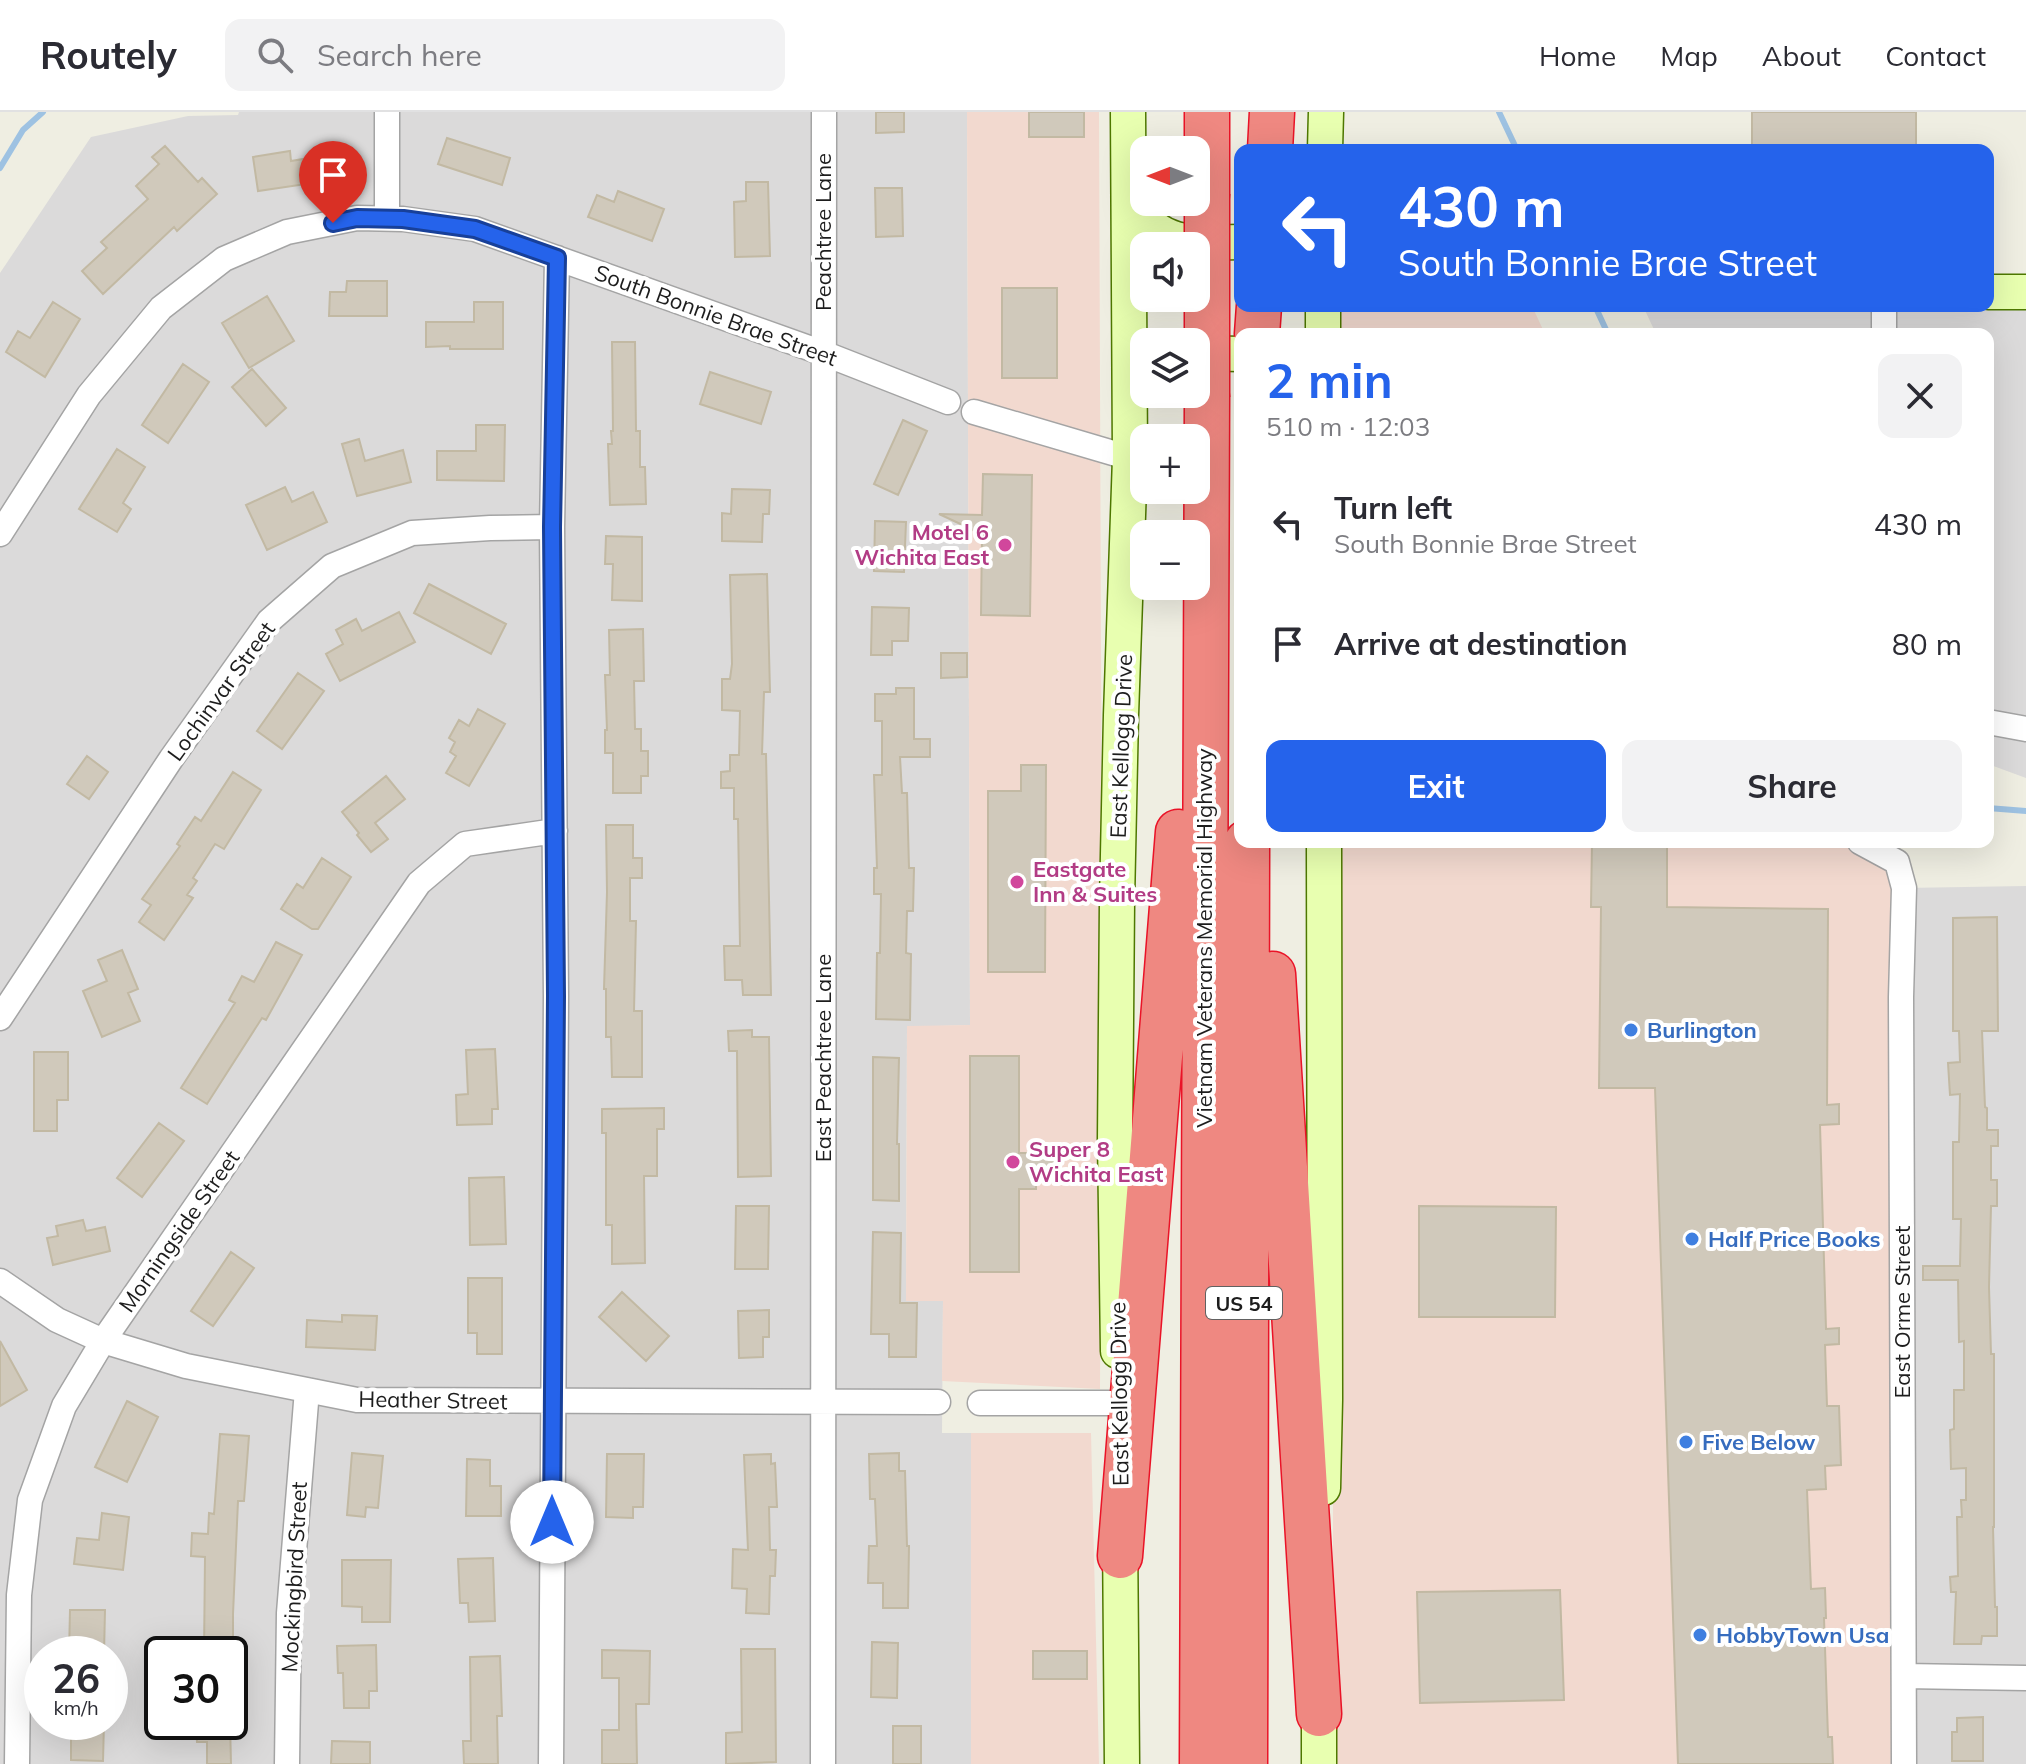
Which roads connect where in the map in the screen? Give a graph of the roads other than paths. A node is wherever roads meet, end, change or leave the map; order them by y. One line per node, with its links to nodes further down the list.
1 (387, 112): 12 (street)
2 (824, 112): 21 (street, Peachtree Lane)
3 (1128, 112): 11 (main road, East Kellogg Drive)
4 (1248, 112): 8 (highway)
5 (1272, 112): 9 (highway)
6 (1326, 112): 10 (main road)
7 (1207, 118): 29 (highway, Vietnam Veterans Memorial Highway / US 54, bridge)
8 (1248, 144)
9 (1270, 144)
10 (1325, 144)
11 (1128, 186): 13 (main road, East Kellogg Drive); 14 (main road)
12 (387, 218): 15 (street, South Bonnie Brae Street); 34 (street, South Bonnie Brae Street)
13 (1131, 232)
14 (1234, 242)
15 (557, 258): 21 (street, South Bonnie Brae Street); 33 (street)
16 (1994, 292): 17 (main road)
17 (2026, 292)
18 (1210, 297): 19 (main road)
19 (1234, 297)
20 (1135, 312): 27 (main road, East Kellogg Drive)
21 (823, 353): 24 (street, South Bonnie Brae Street); 48 (street, East Peachtree Lane)
22 (1210, 353): 23 (main road)
23 (1234, 354)
24 (948, 402)
25 (1134, 408): 27 (main road)
26 (974, 412): 30 (street)
27 (1130, 419): 28 (main road, East Kellogg Drive)
28 (1130, 424)
29 (1207, 424)
30 (1130, 458): 50 (main road, East Kellogg Drive)
31 (1205, 504): 51 (highway)
32 (1206, 504): 60 (highway, Vietnam Veterans Memorial Highway / US 54)
33 (552, 527): 37 (street); 42 (street, Lochinvar Street)
34 (0, 534)
35 (1994, 723): 36 (street)
36 (2026, 729)
37 (555, 831): 44 (street, Morningside Street); 46 (street)
38 (1247, 848): 61 (highway, Vietnam Veterans Memorial Highway / US 54)
39 (1264, 848): 54 (highway)
40 (1324, 848): 54 (main road)
41 (1871, 848): 52 (street, East Orme Street)
42 (0, 1018)
43 (0, 1281): 44 (street, Heather Street)
44 (103, 1341): 45 (street, Heather Street); 55 (street, Morningside Street)
45 (307, 1390): 46 (street, Heather Street); 56 (street, Mockingbird Street)
46 (553, 1401): 48 (street, Heather Street); 57 (street)
47 (938, 1402): 48 (street, Heather Street)
48 (823, 1403): 58 (street, East Peachtree Lane)
49 (980, 1403): 50 (street)
50 (1119, 1403): 51 (main road, East Kellogg Drive)
51 (1120, 1556): 59 (main road, East Kellogg Drive)
52 (1904, 1676): 53 (street); 63 (street, East Orme Street)
53 (2026, 1678)
54 (1319, 1714): 62 (main road)
55 (17, 1764)
56 (287, 1764)
57 (551, 1764)
58 (823, 1764)
59 (1122, 1764)
60 (1202, 1764)
61 (1245, 1764)
62 (1319, 1764)
63 (1904, 1764)

